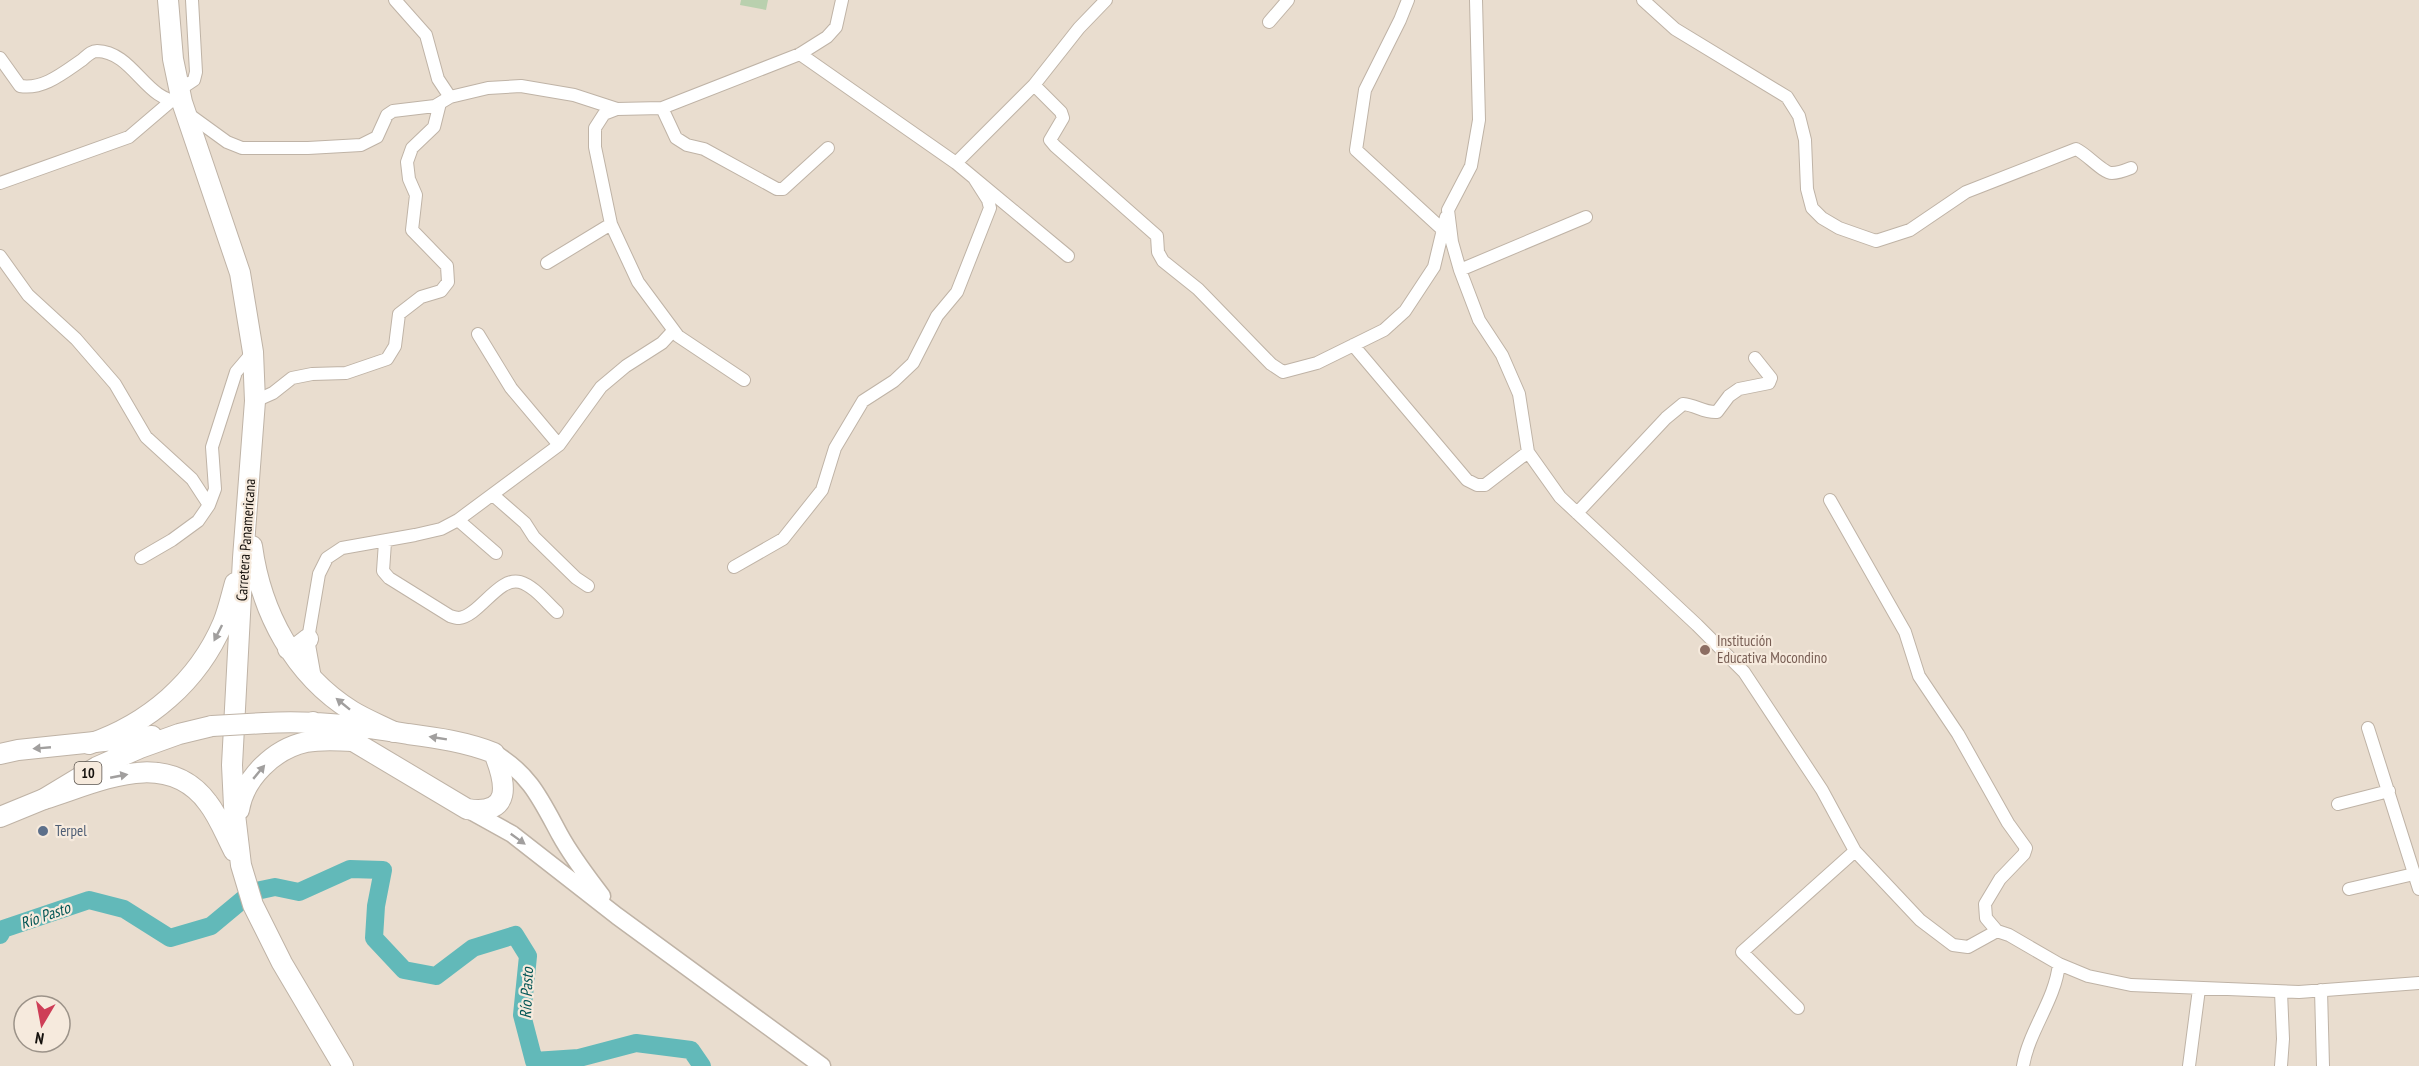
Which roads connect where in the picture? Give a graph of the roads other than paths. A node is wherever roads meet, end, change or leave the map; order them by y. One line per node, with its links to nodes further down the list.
1 (168, 0): 15 (main road, Carretera Panamericana)
2 (192, 0): 15 (street)
3 (395, 0): 14 (street)
4 (842, 0): 11 (street)
5 (1106, 0): 13 (street)
6 (1288, 0): 10 (street)
7 (1408, 0): 26 (street)
8 (1476, 0): 23 (street)
9 (1643, 0): 20 (street)
10 (1269, 22)
11 (800, 54): 16 (street); 19 (street)
12 (0, 58): 15 (street)
13 (1034, 85): 19 (street); 33 (street)
14 (445, 100): 15 (street); 17 (street); 37 (street)
15 (179, 102): 22 (street); 34 (main road, Carretera Panamericana)
16 (662, 108): 17 (street); 18 (street)
17 (617, 109): 25 (street)
18 (828, 148)
19 (956, 163): 21 (street)
20 (2131, 168)
21 (974, 178): 28 (street); 50 (street)
22 (0, 183)
23 (1448, 210): 26 (street); 30 (street)
24 (1586, 217): 30 (street)
25 (611, 225): 29 (street); 31 (street)
26 (1443, 230): 33 (street)
27 (0, 256): 42 (street)
28 (1068, 256)
29 (548, 263)
30 (1460, 270): 39 (street)
31 (673, 331): 36 (street); 38 (street)
32 (478, 334): 38 (street)
33 (1353, 345): 39 (street)
34 (253, 352): 37 (main road, Carretera Panamericana); 42 (street)
35 (1755, 357): 43 (street)
36 (744, 380)
37 (255, 401): 44 (main road, Carretera Panamericana)
38 (559, 445): 40 (street)
39 (1528, 452): 43 (street)
40 (493, 495): 45 (street); 51 (street)
41 (1830, 500): 76 (street)
42 (209, 505): 48 (street)
43 (1577, 513): 70 (street)
44 (248, 516): 49 (main road, Carretera Panamericana); 54 (main road)
45 (458, 520): 46 (street); 47 (street)
46 (385, 542): 52 (street); 53 (street)
47 (496, 553)
48 (141, 558)
49 (243, 558): 61 (main road, one-way to 61); 69 (main road, Carretera Panamericana)
50 (734, 567)
51 (588, 586)
52 (557, 612)
53 (308, 639): 54 (main road); 55 (street)
54 (288, 649): 55 (main road)
55 (316, 682): 58 (main road, one-way to 55)
56 (313, 722): 58 (main road, 10); 59 (main road, 10, bridge); 60 (main road, 10)
57 (2368, 728): 64 (street)
58 (394, 732): 62 (main road, 10, one-way to 58)
59 (179, 734): 61 (main road, 10); 65 (main road, 10)
60 (353, 741): 67 (main road, 10); 69 (main road, one-way to 60)
61 (89, 744): 63 (main road, 10, one-way to 63)
62 (494, 753): 67 (main road); 75 (main road, 10)
63 (0, 754)
64 (2389, 791): 66 (street); 72 (street)
65 (44, 799): 68 (main road, 10); 71 (main road, one-way to 71)
66 (2338, 804)
67 (467, 809): 75 (main road, 10, one-way to 75)
68 (0, 817)
69 (236, 825): 71 (main road, Carretera Panamericana)
70 (1855, 851): 76 (street); 82 (street)
71 (243, 873): 83 (main road, Carretera Panamericana)
72 (2414, 874): 73 (street); 74 (street)
73 (2349, 889)
74 (2419, 889)
75 (617, 916): 84 (main road, 10)
76 (1997, 931): 77 (street)
77 (2059, 964): 79 (street); 85 (street)
78 (2419, 983): 80 (street)
79 (2199, 988): 81 (street); 86 (street)
80 (2321, 990): 81 (street); 88 (street)
81 (2282, 992): 87 (street)
82 (1798, 1008)
83 (343, 1066)
84 (822, 1066)
85 (2024, 1066)
86 (2190, 1066)
87 (2281, 1066)
88 (2323, 1066)

